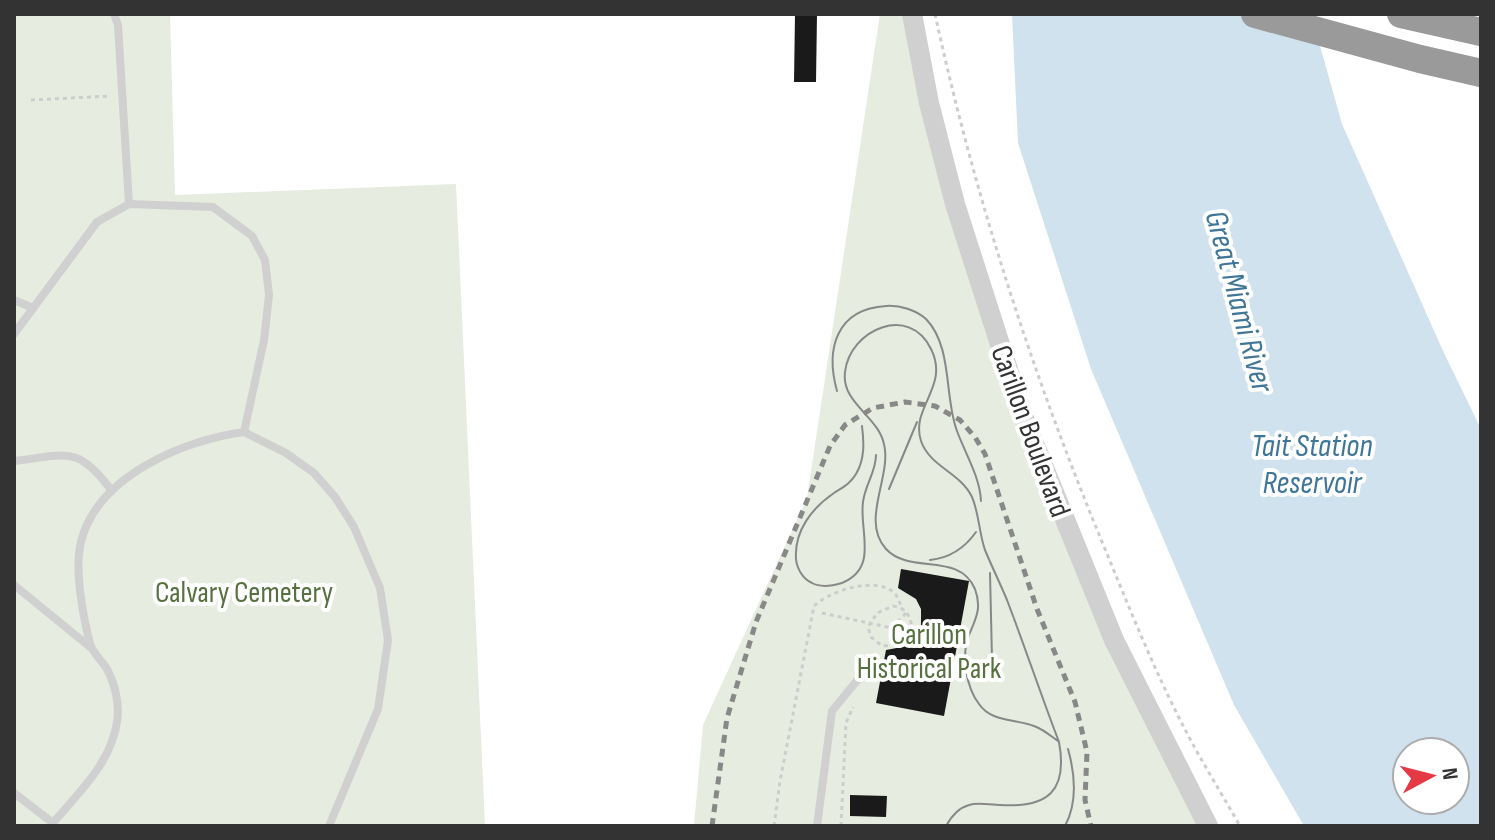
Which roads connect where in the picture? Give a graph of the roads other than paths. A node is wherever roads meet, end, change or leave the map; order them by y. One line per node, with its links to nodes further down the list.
1 (114, 14): 8 (lane)
2 (912, 14): 22 (street, Carillon Boulevard)
3 (1255, 14): 7 (highway)
4 (1466, 14): 5 (highway)
5 (1412, 17): 6 (highway)
6 (1481, 32)
7 (1481, 73)
8 (129, 204): 10 (lane); 12 (lane)
9 (14, 300): 10 (lane)
10 (33, 308): 11 (lane)
11 (14, 334)
12 (244, 432): 14 (lane); 20 (lane)
13 (14, 461): 14 (lane)
14 (112, 491): 16 (lane)
15 (14, 585): 16 (lane)
16 (91, 647): 19 (lane)
17 (874, 660): 21 (lane)
18 (14, 793): 19 (lane)
19 (54, 824)
20 (329, 826)
21 (817, 826)
22 (1208, 826)

